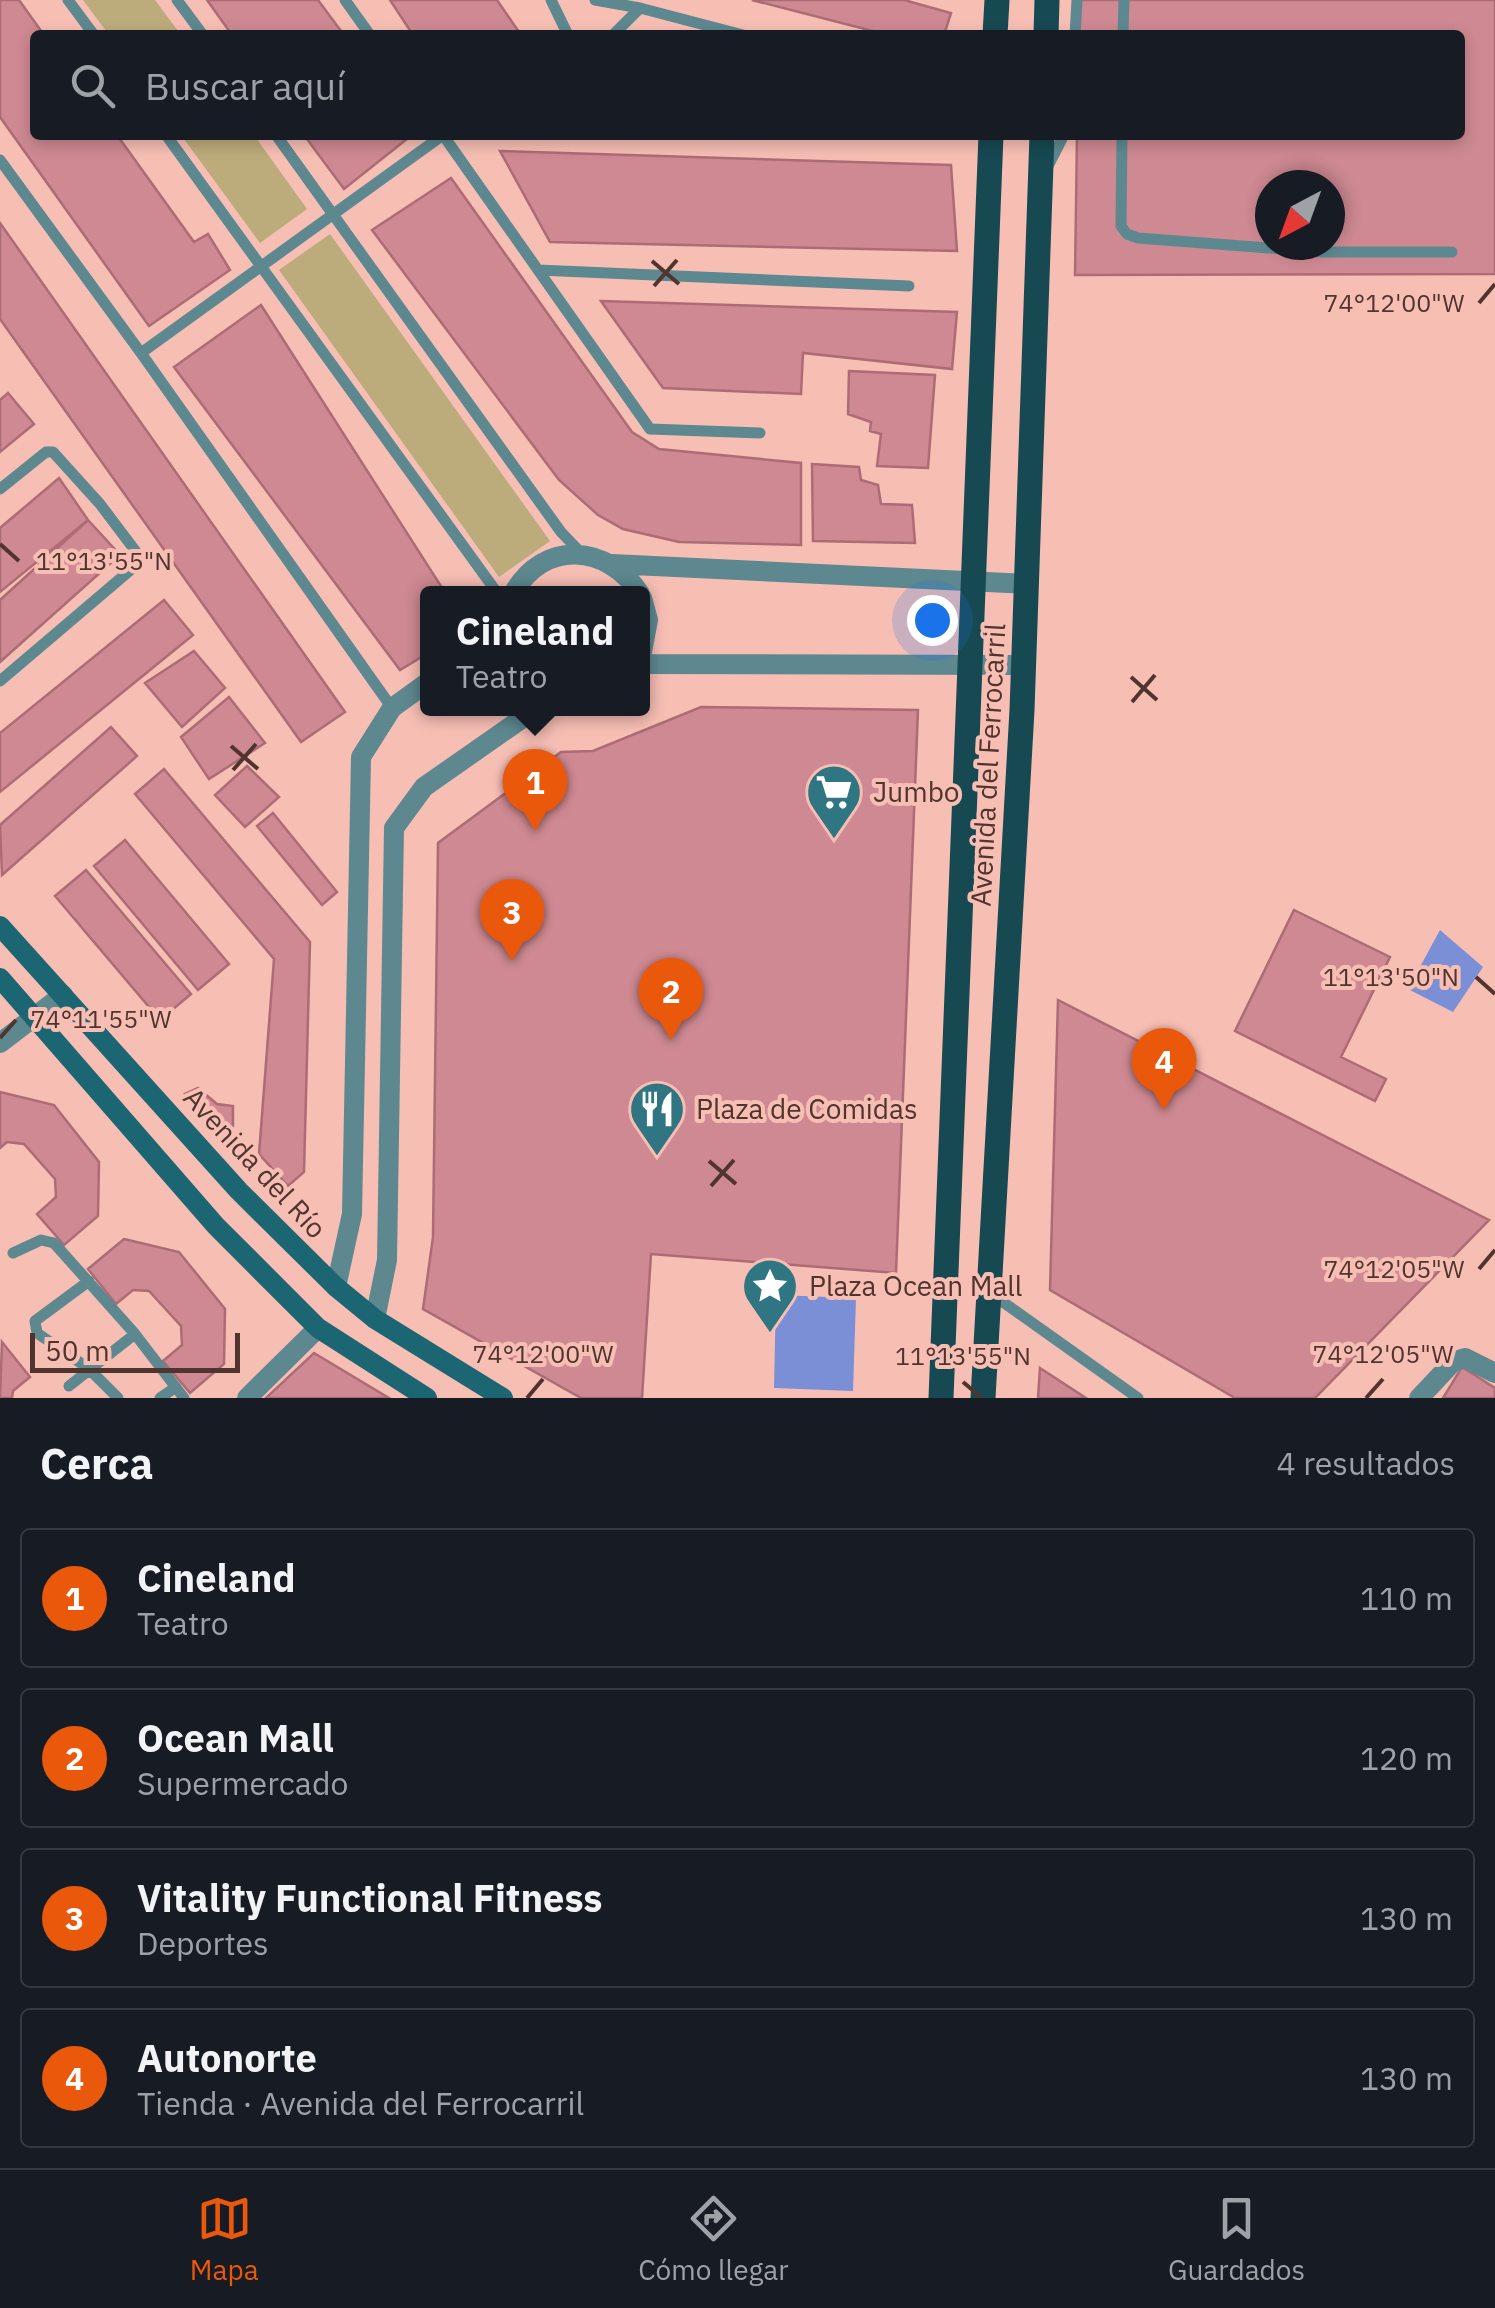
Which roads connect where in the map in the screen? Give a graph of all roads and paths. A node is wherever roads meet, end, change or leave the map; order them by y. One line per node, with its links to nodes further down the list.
1 (68, 0): 11 (lane)
2 (177, 0): 12 (lane)
3 (345, 0): 13 (lane)
4 (551, 0): 14 (lane)
5 (595, 0): 10 (lane)
6 (997, 0): 17 (main road)
7 (1047, 0): 18 (main road)
8 (1077, 0): 19 (lane)
9 (1124, 0): 20 (lane)
10 (640, 8): 15 (lane); 16 (lane)
11 (90, 30)
12 (198, 30)
13 (366, 30)
14 (566, 30)
15 (618, 30)
16 (724, 30)
17 (996, 30)
18 (1046, 30)
19 (1075, 30)
20 (1123, 30)
21 (170, 140): 33 (lane)
22 (280, 140): 31 (lane)
23 (436, 140): 31 (lane)
24 (447, 140): 34 (lane)
25 (992, 140): 41 (main road, Avenida del Ferrocarril)
26 (1042, 140): 30 (main road, Avenida del Ferrocarril)
27 (1062, 140): 30 (lane)
28 (1122, 140): 32 (lane)
29 (0, 160): 36 (lane)
30 (1041, 178): 42 (main road, Avenida del Ferrocarril)
31 (334, 214): 33 (lane); 39 (lane)
32 (1452, 252)
33 (261, 266): 36 (lane); 43 (lane)
34 (538, 270): 35 (lane); 37 (lane)
35 (909, 286)
36 (141, 353): 51 (lane)
37 (760, 433)
38 (0, 489): 49 (lane)
39 (582, 554): 40 (street); 44 (street)
40 (612, 564): 41 (street); 45 (street)
41 (974, 580): 42 (street); 46 (main road, Avenida del Ferrocarril)
42 (1027, 584): 48 (main road, Avenida del Ferrocarril)
43 (492, 586)
44 (519, 586)
45 (635, 586)
46 (970, 663): 47 (street); 48 (street); 75 (main road, Avenida del Ferrocarril)
47 (650, 664)
48 (1024, 665): 61 (main road, Avenida del Ferrocarril)
49 (0, 681)
50 (420, 688): 51 (street)
51 (392, 708): 60 (street)
52 (526, 716): 62 (street)
53 (0, 926): 55 (main road, Avenida del Río)
54 (0, 978): 56 (main road)
55 (63, 995): 56 (street); 60 (main road, Avenida del Río)
56 (34, 1017): 57 (street); 63 (main road)
57 (0, 1044)
58 (13, 1253): 59 (lane)
59 (88, 1281): 64 (lane); 65 (lane)
60 (336, 1287): 62 (main road, Avenida del Río)
61 (989, 1292): 76 (main road, Avenida del Ferrocarril); 77 (lane)
62 (375, 1319): 74 (main road, Avenida del Río)
63 (318, 1328): 72 (street); 73 (main road)
64 (135, 1334): 65 (lane); 68 (lane)
65 (88, 1368): 67 (lane); 69 (lane)
66 (1495, 1373): 78 (street)
67 (68, 1386)
68 (176, 1387): 70 (lane); 71 (lane)
69 (118, 1398)
70 (160, 1398)
71 (184, 1398)
72 (246, 1398)
73 (428, 1398)
74 (504, 1398)
75 (942, 1398)
76 (983, 1398)
77 (1138, 1398)
78 (1418, 1398)

